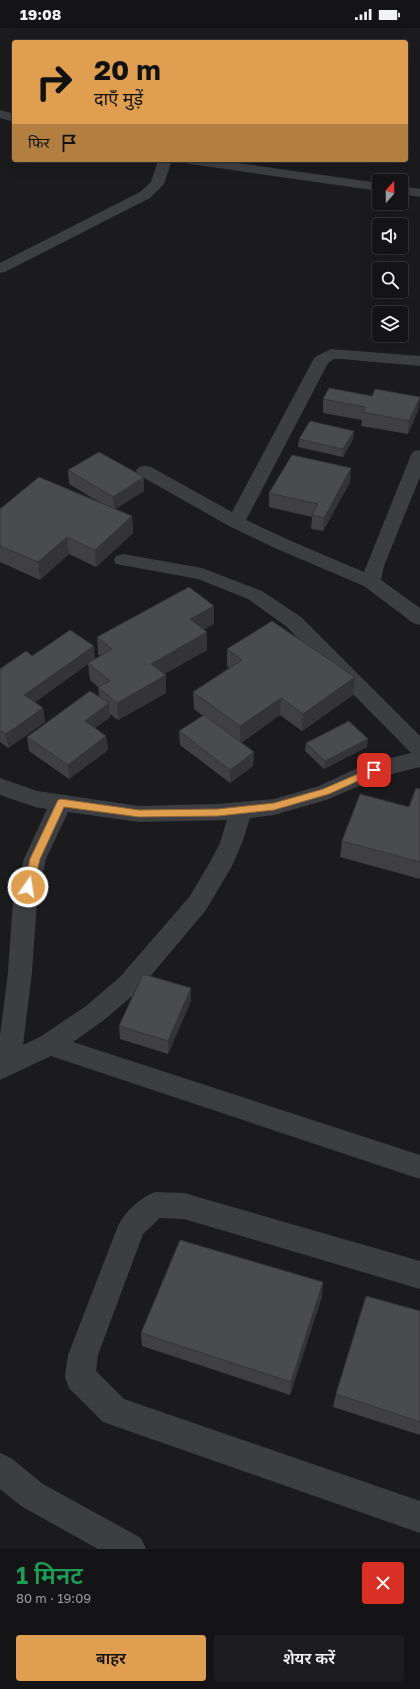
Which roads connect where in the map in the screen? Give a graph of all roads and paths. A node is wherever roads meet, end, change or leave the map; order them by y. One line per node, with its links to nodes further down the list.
1 (0, 114): 2 (street)
2 (12, 117)
3 (164, 162): 8 (street)
4 (204, 162): 5 (street)
5 (372, 186)
6 (408, 191): 7 (street)
7 (420, 193)
8 (0, 269)
9 (420, 361): 12 (street)
10 (420, 455): 14 (street)
11 (145, 471): 12 (street)
12 (236, 522): 14 (street)
13 (123, 560): 16 (street)
14 (371, 582): 15 (street)
15 (420, 618)
16 (420, 749)
17 (420, 759): 20 (street)
18 (0, 786): 19 (street)
19 (61, 803): 20 (street); 21 (street)
20 (241, 810): 21 (street)
21 (49, 1045): 22 (street)
22 (420, 1167)
23 (420, 1274): 25 (street)
24 (0, 1469): 26 (street)
25 (420, 1517)
26 (130, 1549)

